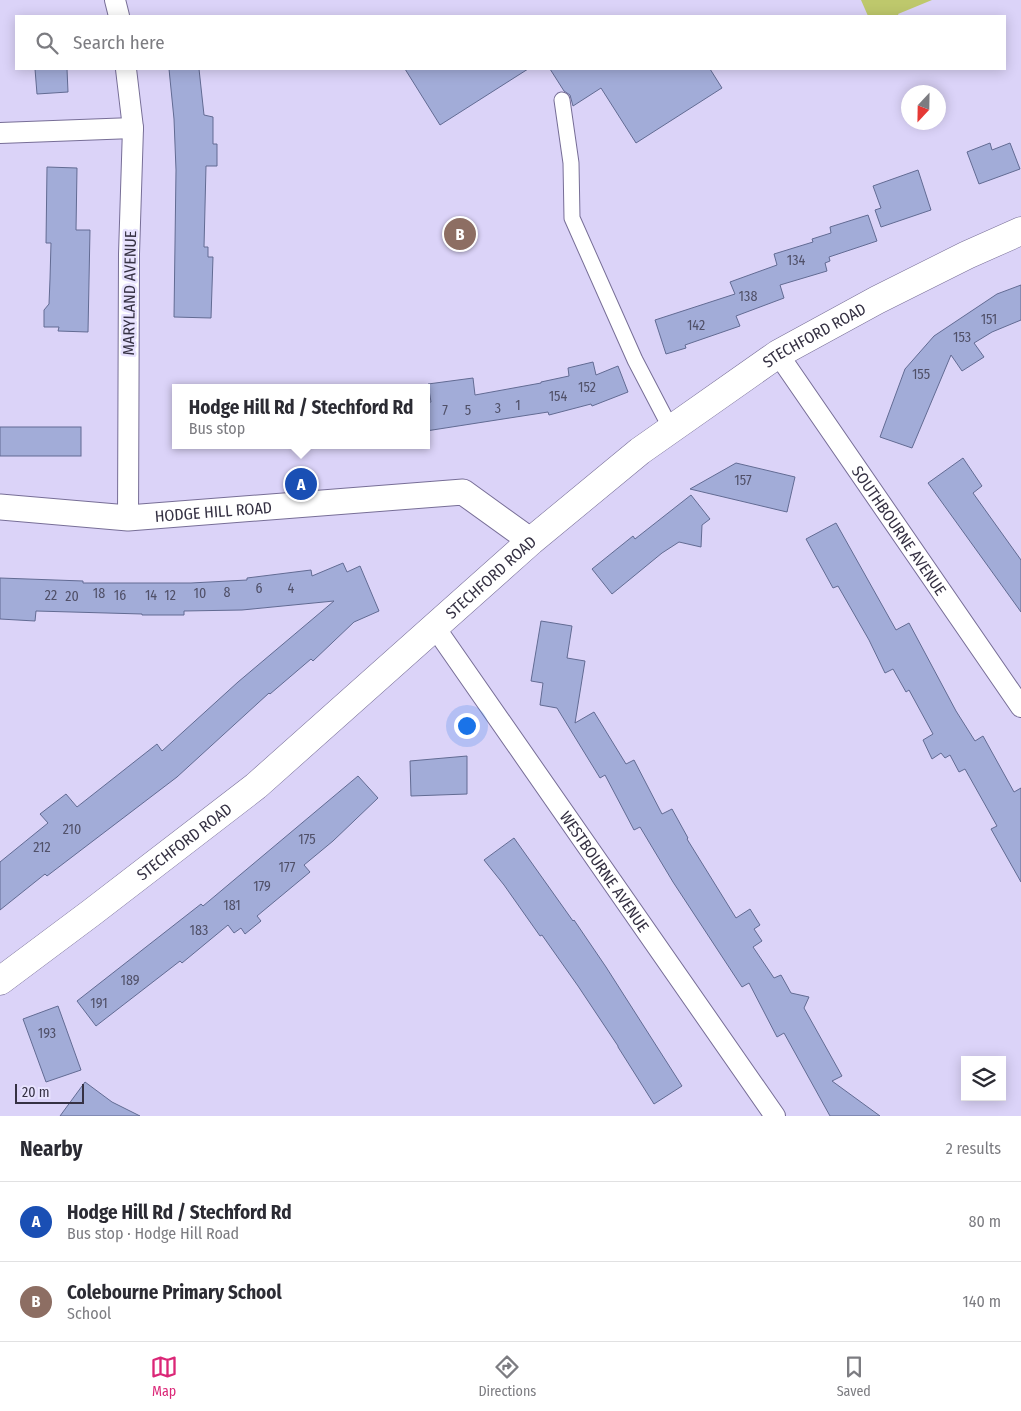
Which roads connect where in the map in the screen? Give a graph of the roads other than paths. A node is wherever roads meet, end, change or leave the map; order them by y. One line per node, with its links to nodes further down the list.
1 (115, 0): 2 (street)
2 (119, 15)
3 (126, 70): 5 (street, MARYLAND AVENUE)
4 (562, 100): 9 (street)
5 (133, 128): 6 (street); 11 (street, MARYLAND AVENUE)
6 (0, 133)
7 (1021, 231): 8 (main road, STECHFORD ROAD)
8 (778, 354): 9 (main road, STECHFORD ROAD); 14 (street, SOUTHBOURNE AVENUE)
9 (671, 429): 12 (main road, STECHFORD ROAD)
10 (0, 507): 11 (street, HODGE HILL ROAD)
11 (128, 518): 12 (street, HODGE HILL ROAD)
12 (531, 541): 13 (main road, STECHFORD ROAD)
13 (434, 626): 15 (main road, STECHFORD ROAD); 16 (street, WESTBOURNE AVENUE)
14 (1021, 707)
15 (0, 981)
16 (775, 1116)

